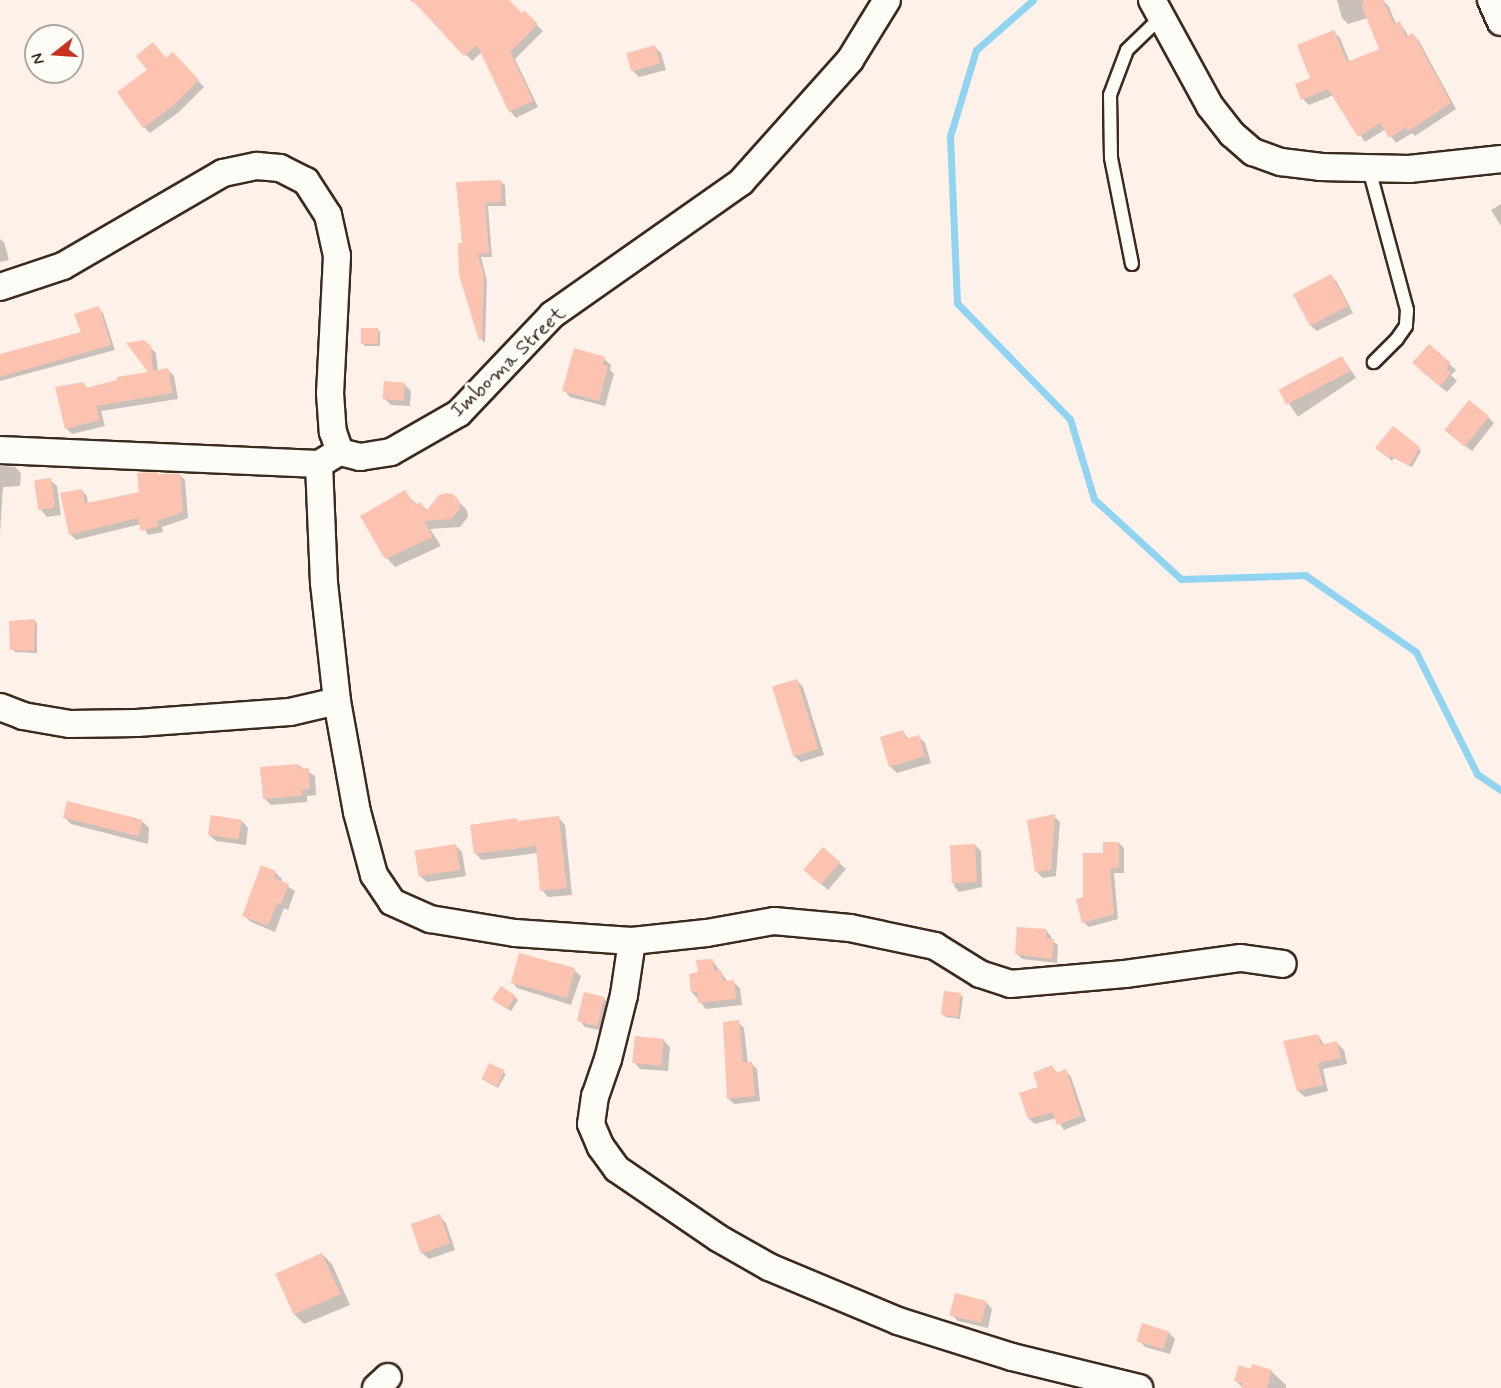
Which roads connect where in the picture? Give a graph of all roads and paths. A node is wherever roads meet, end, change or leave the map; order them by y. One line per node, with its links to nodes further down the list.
1 (888, 0): 11 (street, Imboma Street)
2 (1491, 0): 4 (street)
3 (1156, 9): 6 (street); 7 (lane)
4 (1501, 22)
5 (1501, 159): 6 (street)
6 (1369, 169): 9 (lane)
7 (1132, 264)
8 (0, 287): 11 (street)
9 (1374, 362)
10 (0, 450): 11 (street, Imboma Street)
11 (329, 458): 12 (street)
12 (337, 701): 13 (street); 14 (street)
13 (0, 707)
14 (632, 941): 15 (street); 16 (street)
15 (1283, 964)
16 (1134, 1387)

